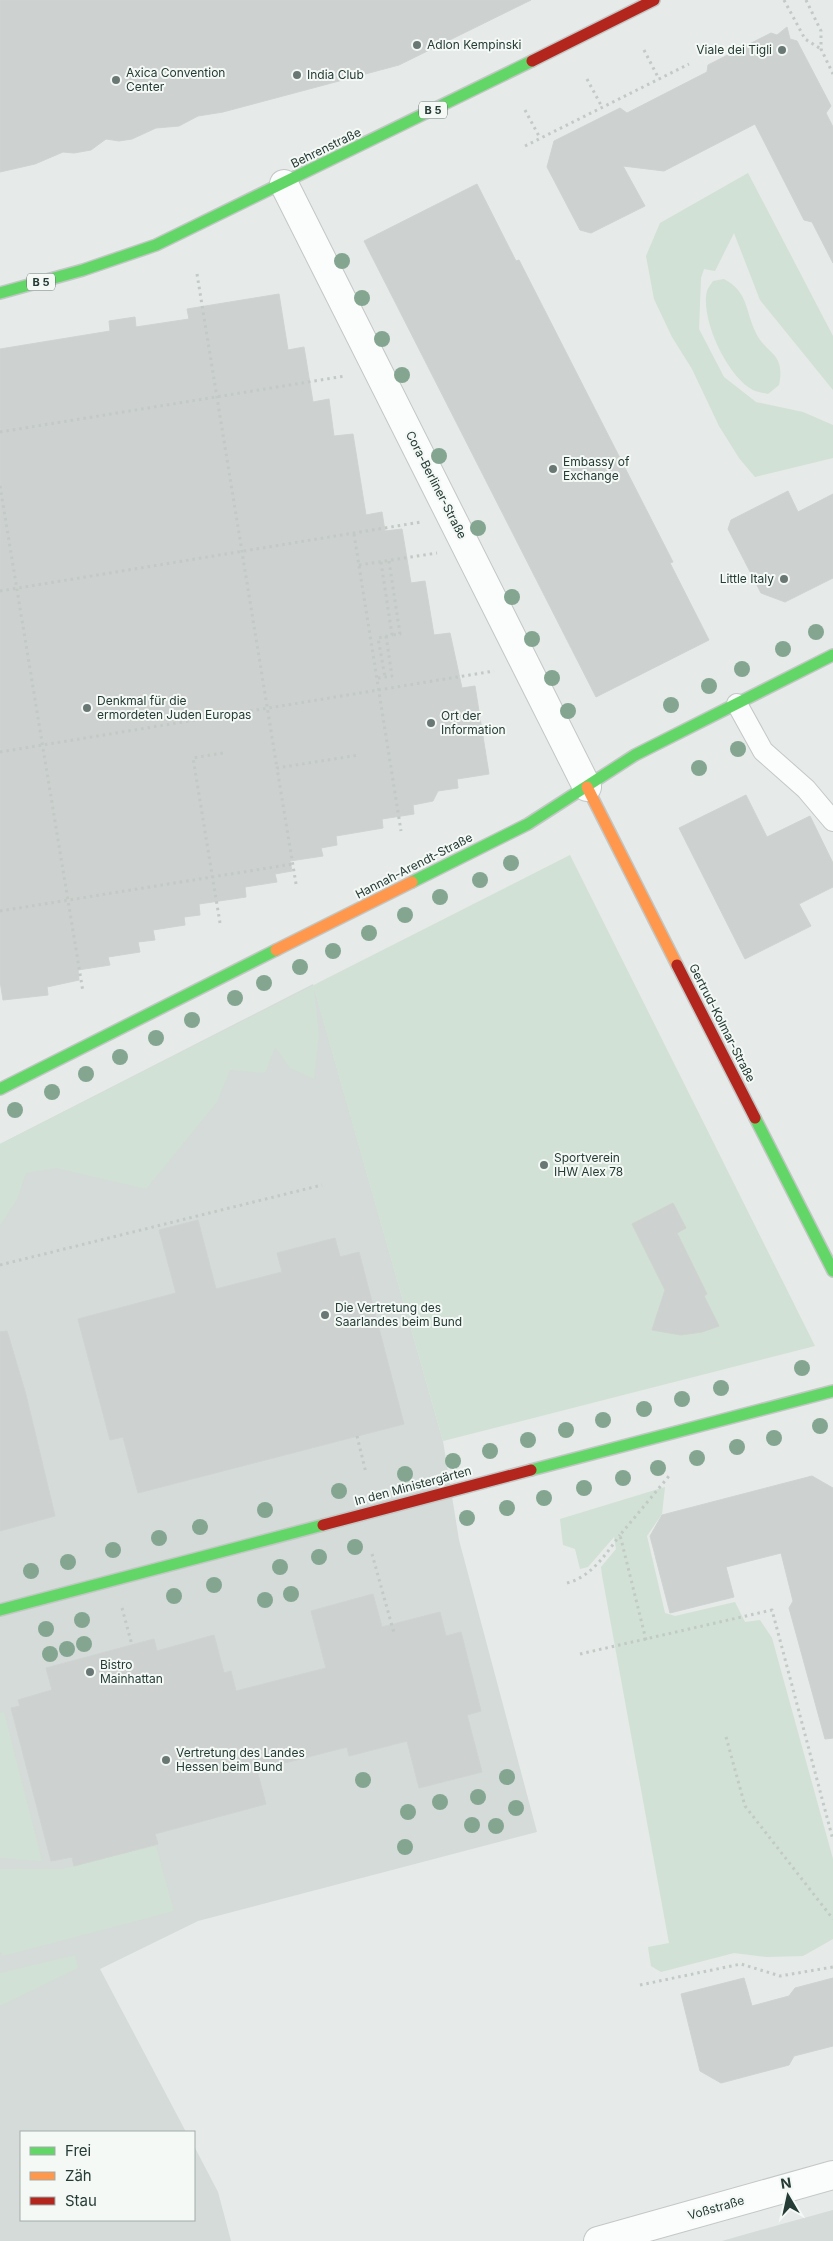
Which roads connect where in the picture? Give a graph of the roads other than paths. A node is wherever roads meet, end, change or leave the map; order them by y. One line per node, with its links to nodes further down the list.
1 (654, 0): 2 (street, Behrenstraße / B 5)
2 (284, 184): 3 (street, Behrenstraße / B 5); 6 (street, Cora-Berliner-Straße)
3 (0, 293)
4 (833, 655): 5 (street, Hannah-Arendt-Straße)
5 (738, 704): 6 (street, Hannah-Arendt-Straße); 7 (lane)
6 (587, 787): 8 (street, Hannah-Arendt-Straße); 9 (street, Gertrud-Kolmar-Straße)
7 (833, 821)
8 (0, 1089)
9 (833, 1271)
10 (833, 1391): 11 (street, In den Ministergärten)
11 (0, 1610)
12 (833, 2175): 13 (street, Voßstraße)
13 (598, 2241)

